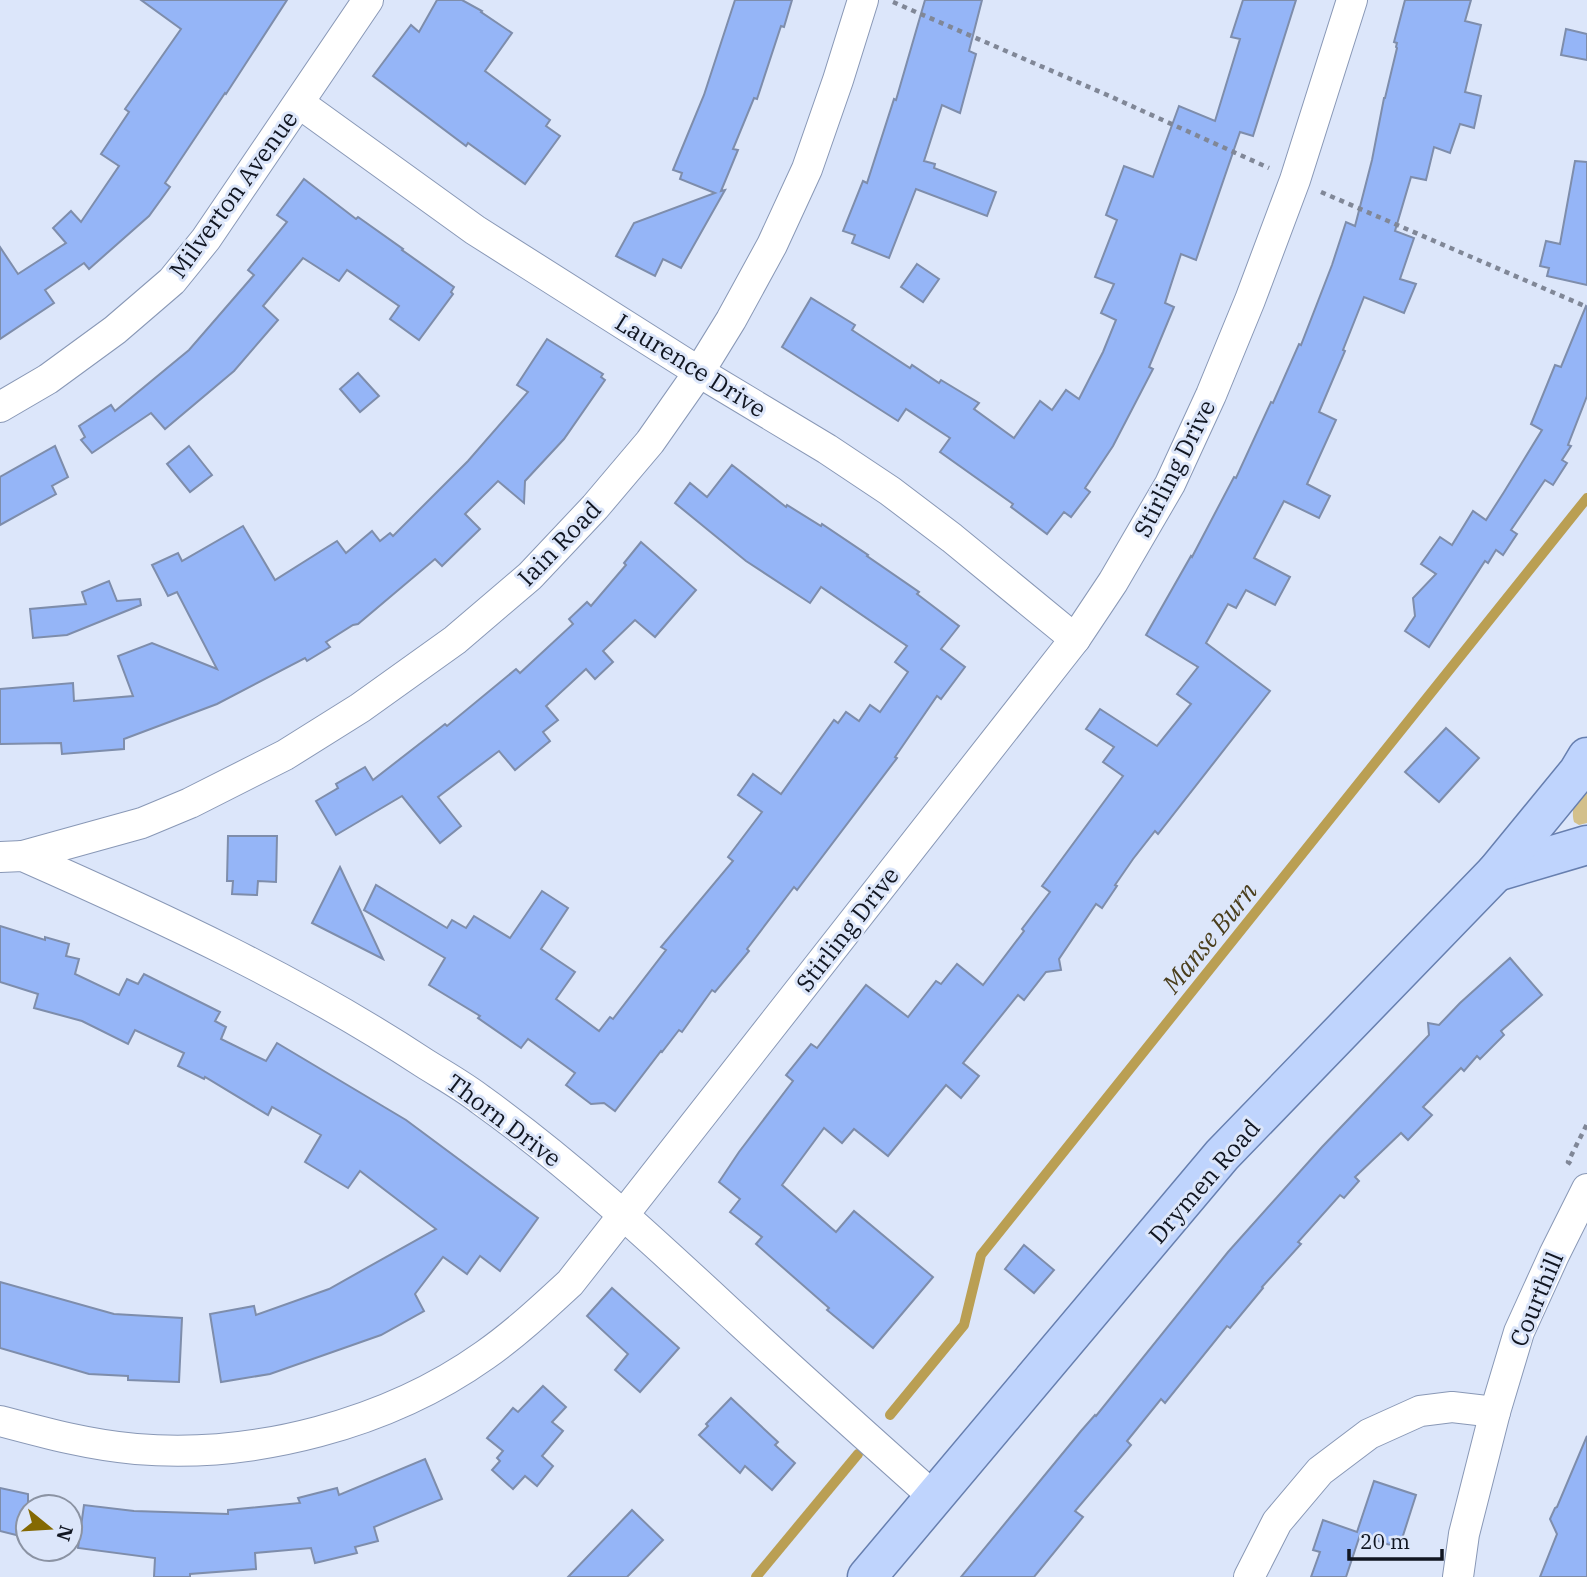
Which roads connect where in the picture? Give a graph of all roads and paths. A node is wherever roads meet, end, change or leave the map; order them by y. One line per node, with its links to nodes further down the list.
1 (368, 0): 5 (street, Milverton Avenue)
2 (863, 0): 8 (street, Iain Road)
3 (889, 0): 6 (path)
4 (1352, 0): 6 (street, Stirling Drive)
5 (299, 103): 8 (street, Laurence Drive); 9 (street, Milverton Avenue)
6 (1295, 180): 7 (path); 10 (street, Stirling Drive)
7 (1587, 306)
8 (699, 372): 10 (street, Laurence Drive); 13 (street, Iain Road)
9 (0, 407)
10 (1075, 639): 17 (street, Stirling Drive)
11 (1587, 757): 14 (main road)
12 (1587, 845): 14 (main road, Drymen Road)
13 (12, 857): 17 (street, Thorn Drive)
14 (1496, 872): 20 (main road, Drymen Road)
15 (1587, 1124): 16 (path)
16 (1582, 1178): 18 (street, Courthill)
17 (625, 1215): 19 (street, Stirling Drive); 20 (street, Thorn Drive)
18 (1495, 1412): 22 (street); 23 (street, Courthill)
19 (0, 1421)
20 (935, 1497): 21 (main road, Drymen Road)
21 (867, 1577)
22 (1249, 1577)
23 (1458, 1577)

